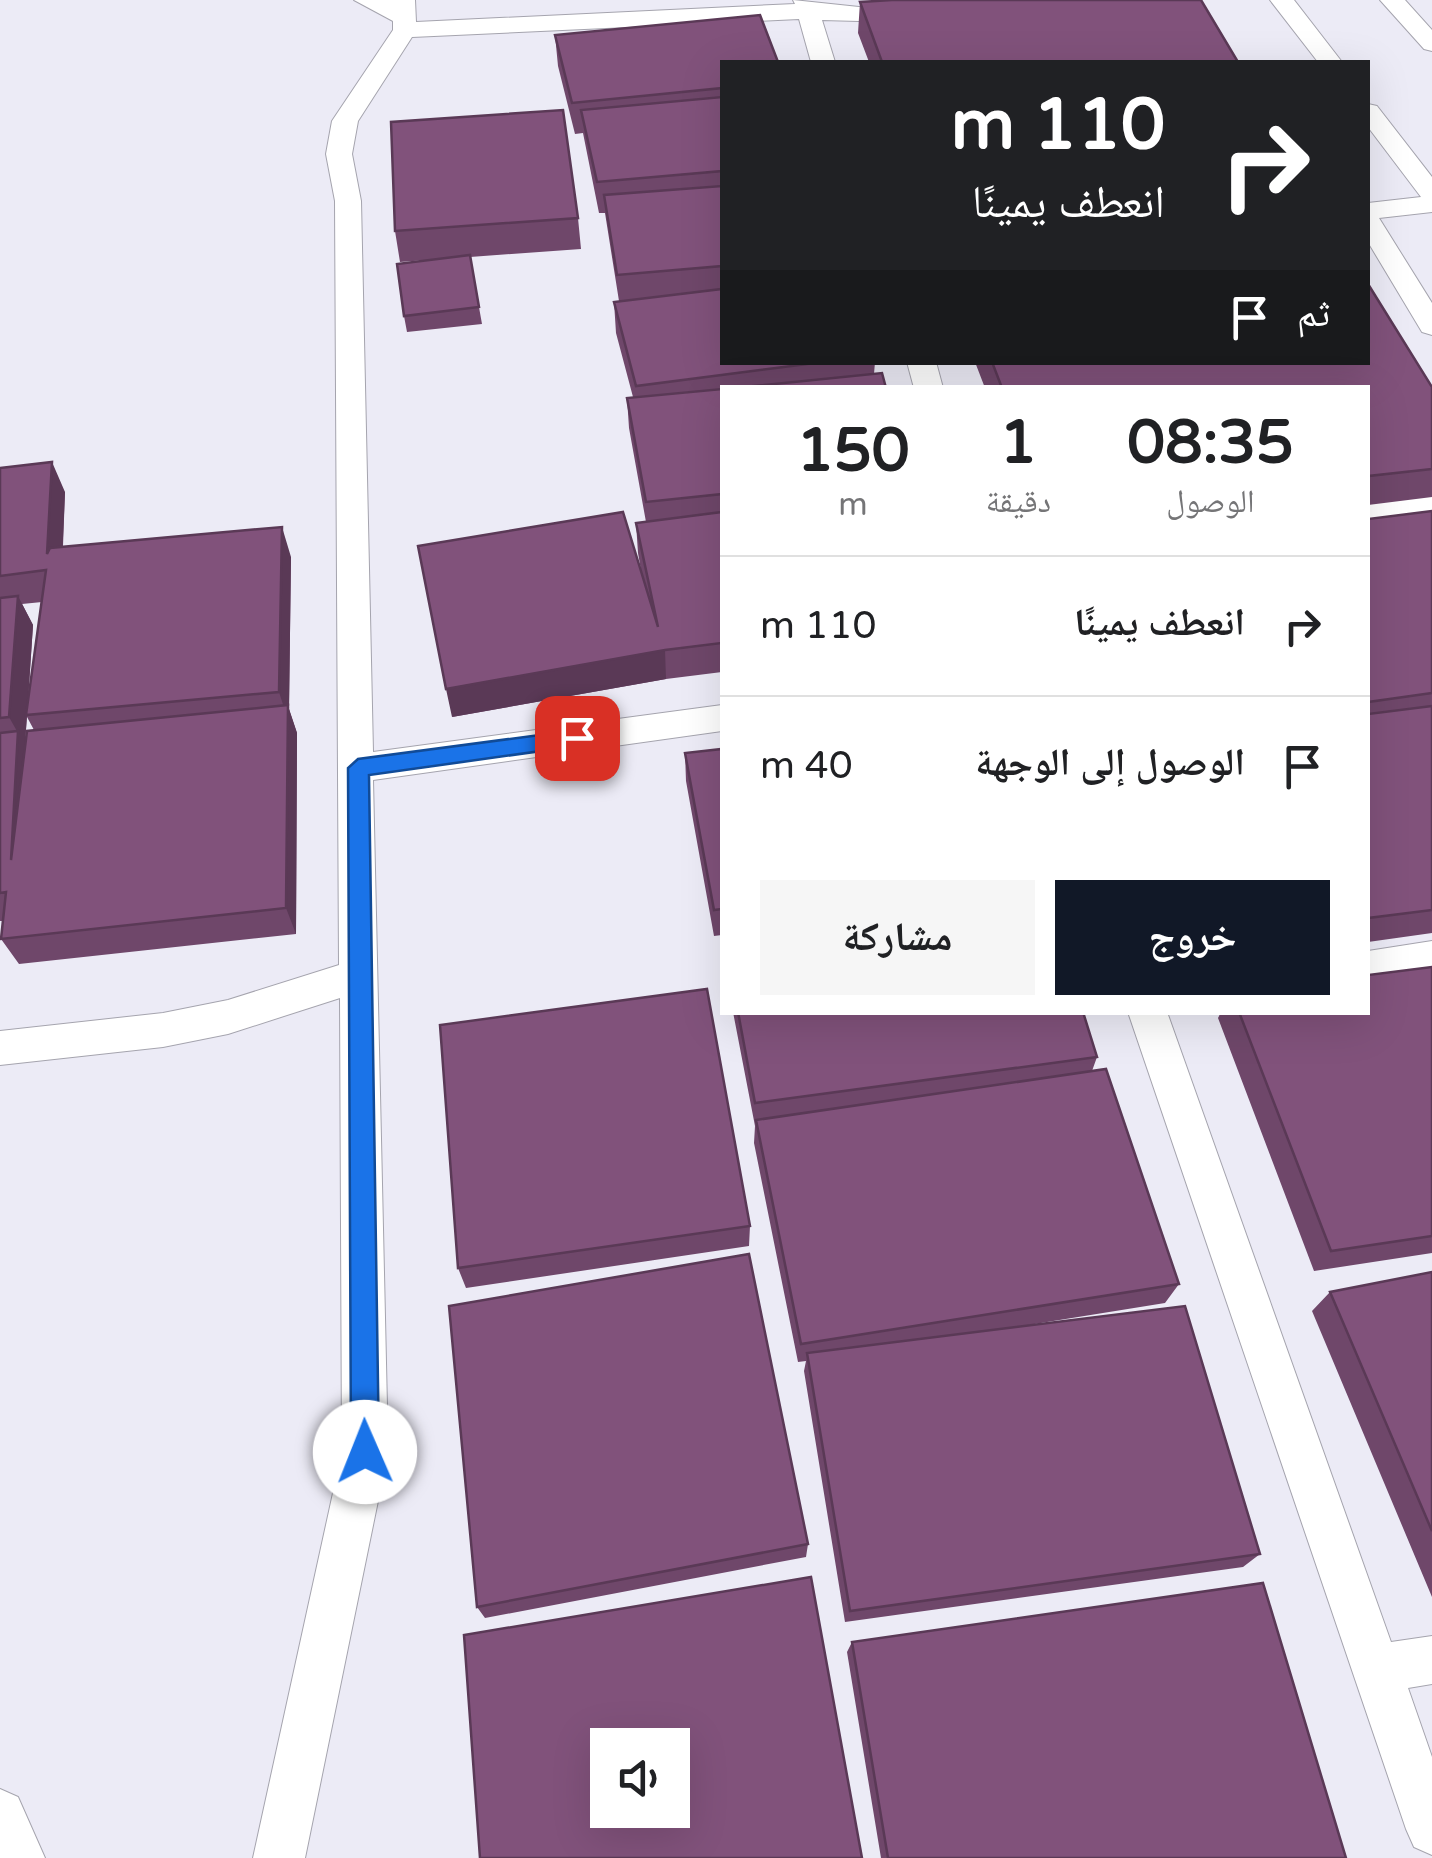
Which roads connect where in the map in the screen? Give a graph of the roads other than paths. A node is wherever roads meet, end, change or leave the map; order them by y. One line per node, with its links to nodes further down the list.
1 (366, 0): 6 (street)
2 (1008, 0): 5 (street)
3 (1282, 0): 8 (street)
4 (1392, 0): 7 (street)
5 (806, 7): 6 (street); 9 (street)
6 (404, 16): 19 (street)
7 (1432, 44)
8 (1316, 52)
9 (822, 60)
10 (1370, 114): 11 (street)
11 (1432, 194)
12 (1432, 204): 13 (street)
13 (1370, 210)
14 (1370, 223): 15 (street)
15 (1432, 326)
16 (1432, 506): 17 (street)
17 (1370, 514)
18 (720, 718): 19 (street)
19 (358, 768): 22 (street)
20 (1432, 956): 21 (street)
21 (1370, 967)
22 (360, 974): 24 (street); 30 (street)
23 (1148, 1015): 26 (street)
24 (0, 1048)
25 (1432, 1660): 26 (street)
26 (1376, 1670): 28 (street)
27 (0, 1815): 29 (street)
28 (1432, 1828)
29 (20, 1858)
30 (279, 1858)

